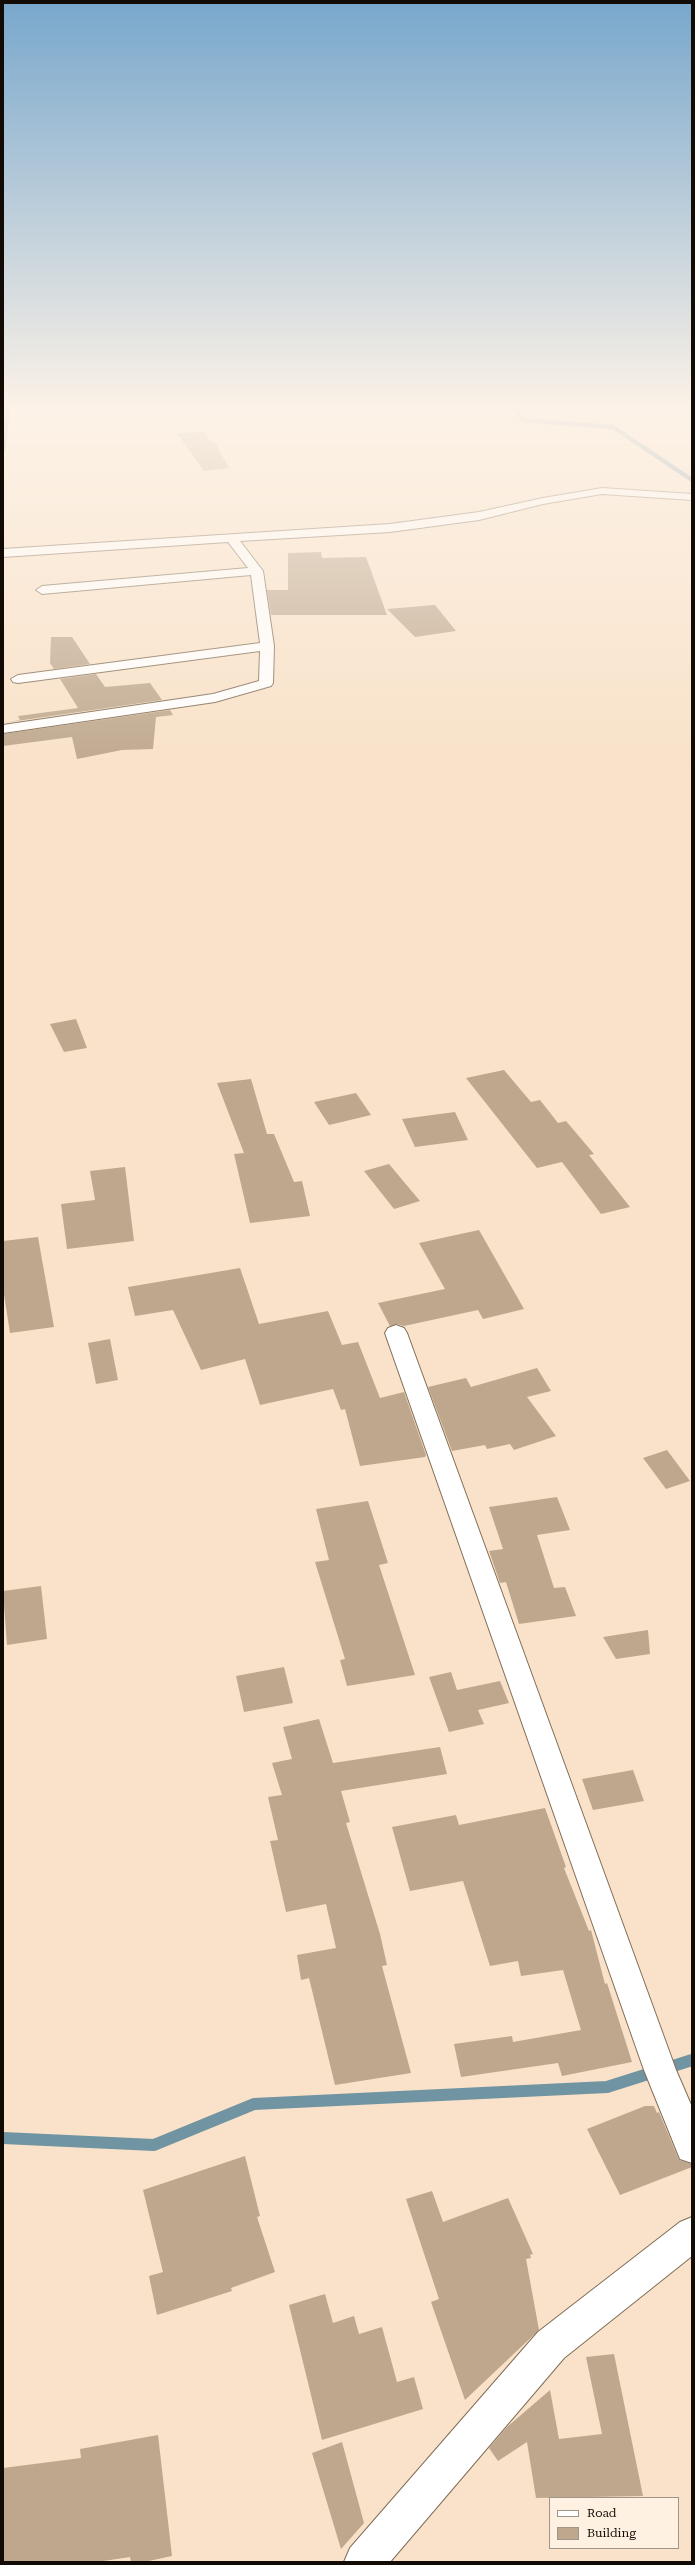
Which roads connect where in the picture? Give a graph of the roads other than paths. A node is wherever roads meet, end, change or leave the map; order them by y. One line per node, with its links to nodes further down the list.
1 (363, 530): 2 (street)
2 (231, 538): 3 (street); 4 (street)
3 (3, 554)
4 (257, 571): 5 (street); 6 (street)
5 (42, 590)
6 (267, 646): 7 (street); 8 (street)
7 (18, 679)
8 (3, 729)
9 (396, 1333): 10 (street)
10 (692, 2147)
11 (692, 2234): 12 (street)
12 (364, 2562)

